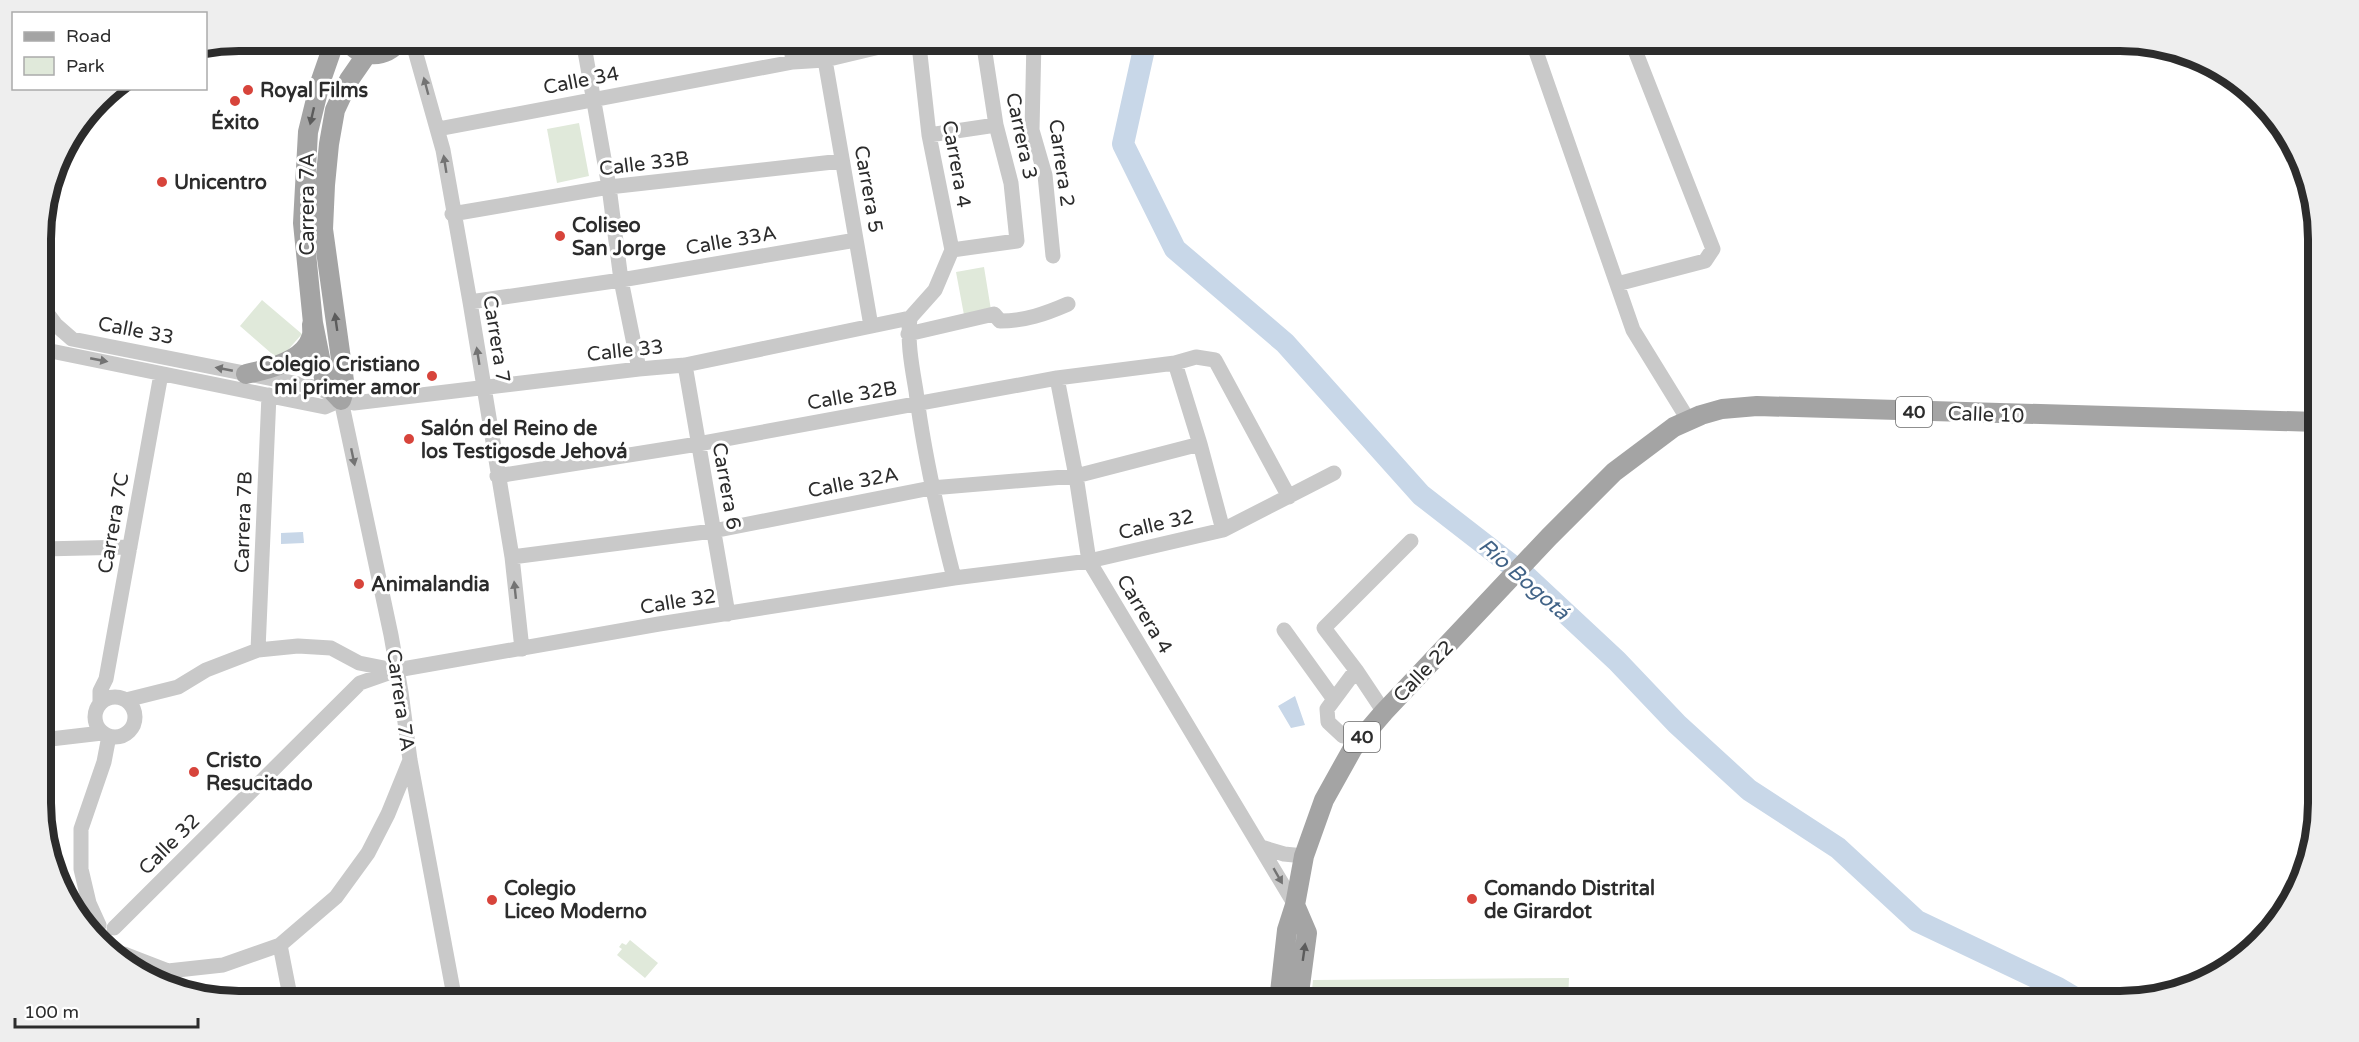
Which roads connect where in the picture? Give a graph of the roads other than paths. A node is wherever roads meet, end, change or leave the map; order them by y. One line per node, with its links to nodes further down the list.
1 (331, 51): 30 (main road, Carrera 7A, one-way to 30)
2 (360, 51): 13 (main road)
3 (388, 51): 13 (main road)
4 (412, 51): 18 (street, Carrera 7, one-way to 4)
5 (585, 51): 16 (street)
6 (792, 51): 15 (street)
7 (863, 51): 14 (street, Calle 34)
8 (919, 51): 19 (street, Carrera 4)
9 (985, 51): 17 (street, Carrera 3)
10 (1034, 51): 25 (street, Carrera 2)
11 (1536, 51): 27 (street)
12 (1636, 51): 27 (street)
13 (367, 54): 44 (main road, Carrera 7A, one-way to 13)
14 (825, 60): 15 (street, Calle 34); 20 (street, Carrera 5)
15 (793, 62): 16 (street, Calle 34)
16 (593, 99): 18 (street, Calle 34); 21 (street)
17 (996, 125): 19 (street); 24 (street, Carrera 3)
18 (438, 129): 22 (street, Carrera 7, one-way to 18)
19 (929, 135): 24 (street, Carrera 4)
20 (842, 161): 21 (street, Calle 33B); 23 (street, Carrera 5)
21 (609, 187): 22 (street, Calle 33B); 26 (street)
22 (452, 214): 28 (street, Carrera 7)
23 (856, 240): 26 (street, Calle 33A); 33 (street, Carrera 5)
24 (952, 250): 32 (street)
25 (1053, 256)
26 (621, 280): 28 (street, Calle 33A); 38 (street)
27 (1617, 284): 46 (street)
28 (470, 302): 42 (street, Carrera 7, one-way to 28)
29 (1068, 304): 34 (street)
30 (313, 315): 40 (main road); 44 (main road, Carrera 7A)
31 (51, 318): 40 (street, Calle 33, one-way to 31)
32 (910, 318): 33 (street, Calle 33); 34 (street)
33 (870, 326): 37 (street, Calle 33)
34 (908, 334): 45 (street)
35 (51, 351): 39 (street, Calle 33, one-way to 39)
36 (1175, 363): 41 (street, Calle 32B); 49 (street); 54 (street, Calle 32B)
37 (685, 365): 38 (street, Calle 33); 48 (street, Carrera 6)
38 (639, 369): 42 (street, Calle 33)
39 (161, 374): 43 (street, Calle 33); 58 (street, Carrera 7C)
40 (246, 374): 44 (street, Calle 33)
41 (1057, 378): 45 (street, Calle 32B); 52 (street, Carrera 4)
42 (483, 387): 44 (street, Calle 33); 51 (street, Carrera 7)
43 (269, 395): 44 (street, Calle 33); 67 (street, Carrera 7B)
44 (341, 400): 68 (street, Carrera 7A, one-way to 68)
45 (917, 405): 48 (street, Calle 32B); 53 (street)
46 (1689, 420): 47 (main road, Calle 10 / 40); 63 (main road, Calle 10 / 40)
47 (2308, 422)
48 (698, 444): 51 (street, Calle 32B); 56 (street, Carrera 6)
49 (1200, 444): 52 (street, Calle 32A); 55 (street)
50 (1334, 473): 54 (street, Calle 32)
51 (497, 476): 60 (street, Carrera 7)
52 (1076, 476): 53 (street, Calle 32A); 61 (street, Carrera 4)
53 (931, 488): 56 (street, Calle 32A); 62 (street)
54 (1289, 497): 55 (street, Calle 32)
55 (1223, 530): 61 (street, Calle 32)
56 (713, 531): 60 (street, Calle 32A); 64 (street, Carrera 6)
57 (1411, 541): 69 (street)
58 (130, 547): 59 (street); 70 (street, Carrera 7C)
59 (51, 549)
60 (512, 557): 66 (street, Carrera 7, one-way to 60)
61 (1089, 561): 62 (street, Calle 32); 84 (street, Carrera 4)
62 (954, 578): 64 (street, Calle 32)
63 (1488, 603): 75 (main road, Calle 22 / 40)
64 (728, 614): 66 (street, Calle 32)
65 (1284, 630): 72 (street)
66 (522, 649): 68 (street, Calle 32)
67 (258, 650): 68 (street); 71 (street)
68 (397, 670): 82 (street, Carrera 7A); 87 (street, Calle 32)
69 (1356, 670): 72 (street); 75 (street)
70 (106, 679): 73 (street); 74 (street, Carrera 7C)
71 (164, 691): 73 (street); 76 (street)
72 (1333, 698): 79 (street)
73 (121, 699): 74 (street); 76 (street)
74 (98, 710): 78 (street); 80 (street)
75 (1384, 712): 85 (main road, Calle 22 / 40)
76 (135, 717): 77 (street)
77 (128, 732): 78 (street); 83 (street)
78 (106, 734): 80 (street); 83 (street)
79 (1343, 735)
80 (76, 736): 81 (street)
81 (51, 739)
82 (410, 760): 89 (street); 92 (street, Carrera 7A)
83 (105, 762): 87 (street)
84 (1261, 847): 85 (street); 86 (street, Carrera 4, one-way to 86)
85 (1304, 856): 86 (main road, Calle 22 / 40)
86 (1295, 905): 93 (main road, Calle 22 / 40); 94 (main road, one-way to 86)
87 (99, 926): 88 (street)
88 (112, 941)
89 (280, 945): 90 (street); 91 (street)
90 (135, 959)
91 (289, 991)
92 (453, 991)
93 (1281, 991)
94 (1299, 991)

